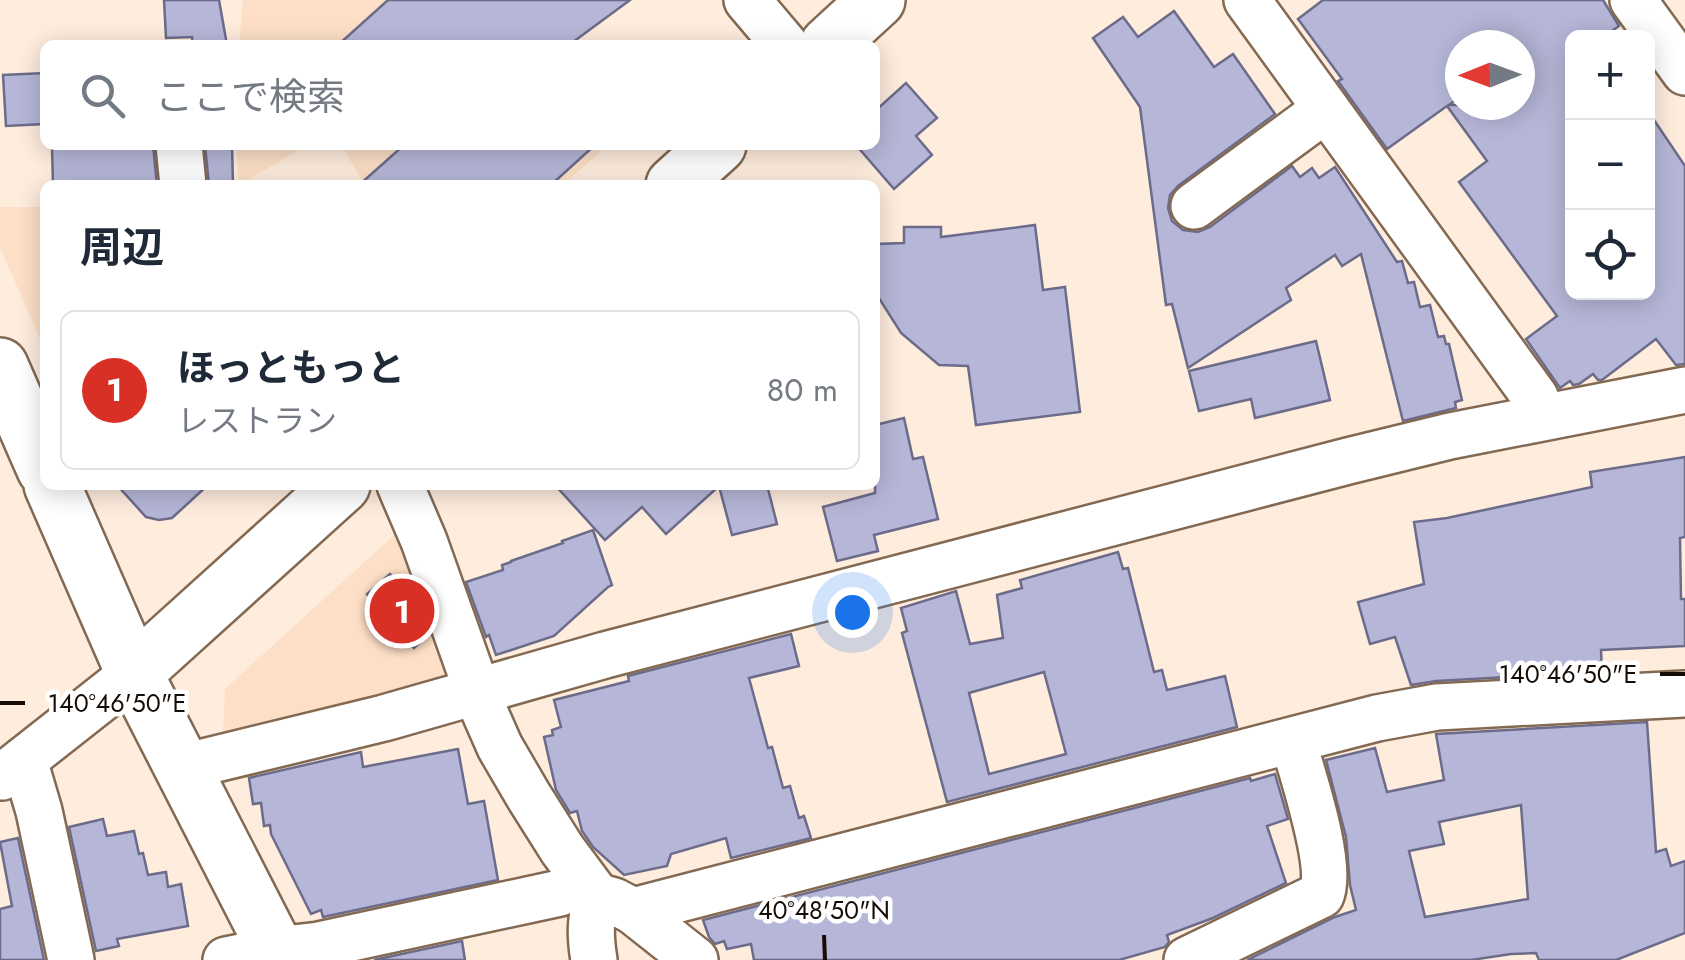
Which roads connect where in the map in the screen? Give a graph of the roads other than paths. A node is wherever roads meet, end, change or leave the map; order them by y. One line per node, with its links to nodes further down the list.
1 (747, 0): 5 (street)
2 (877, 0): 6 (street)
3 (1246, 0): 8 (street)
4 (1633, 0): 7 (street)
5 (780, 40)
6 (833, 40)
7 (1685, 72)
8 (1326, 109): 13 (street); 16 (street)
9 (180, 150): 11 (street)
10 (712, 150): 12 (street)
11 (183, 180)
12 (680, 180)
13 (1194, 206)
14 (0, 366): 17 (street)
15 (1685, 390): 16 (street)
16 (1544, 417): 22 (street)
17 (40, 458)
18 (54, 490): 21 (street)
19 (336, 490): 21 (street)
20 (402, 490): 22 (street)
21 (134, 673): 25 (street); 26 (street)
22 (478, 691): 25 (street); 27 (street)
23 (1685, 694): 24 (street)
24 (1293, 740): 27 (street); 32 (street)
25 (183, 767): 28 (street)
26 (12, 769): 29 (street)
27 (605, 896): 28 (street); 30 (street); 31 (street)
28 (261, 957)
29 (71, 960)
30 (594, 960)
31 (695, 960)
32 (1187, 960)

